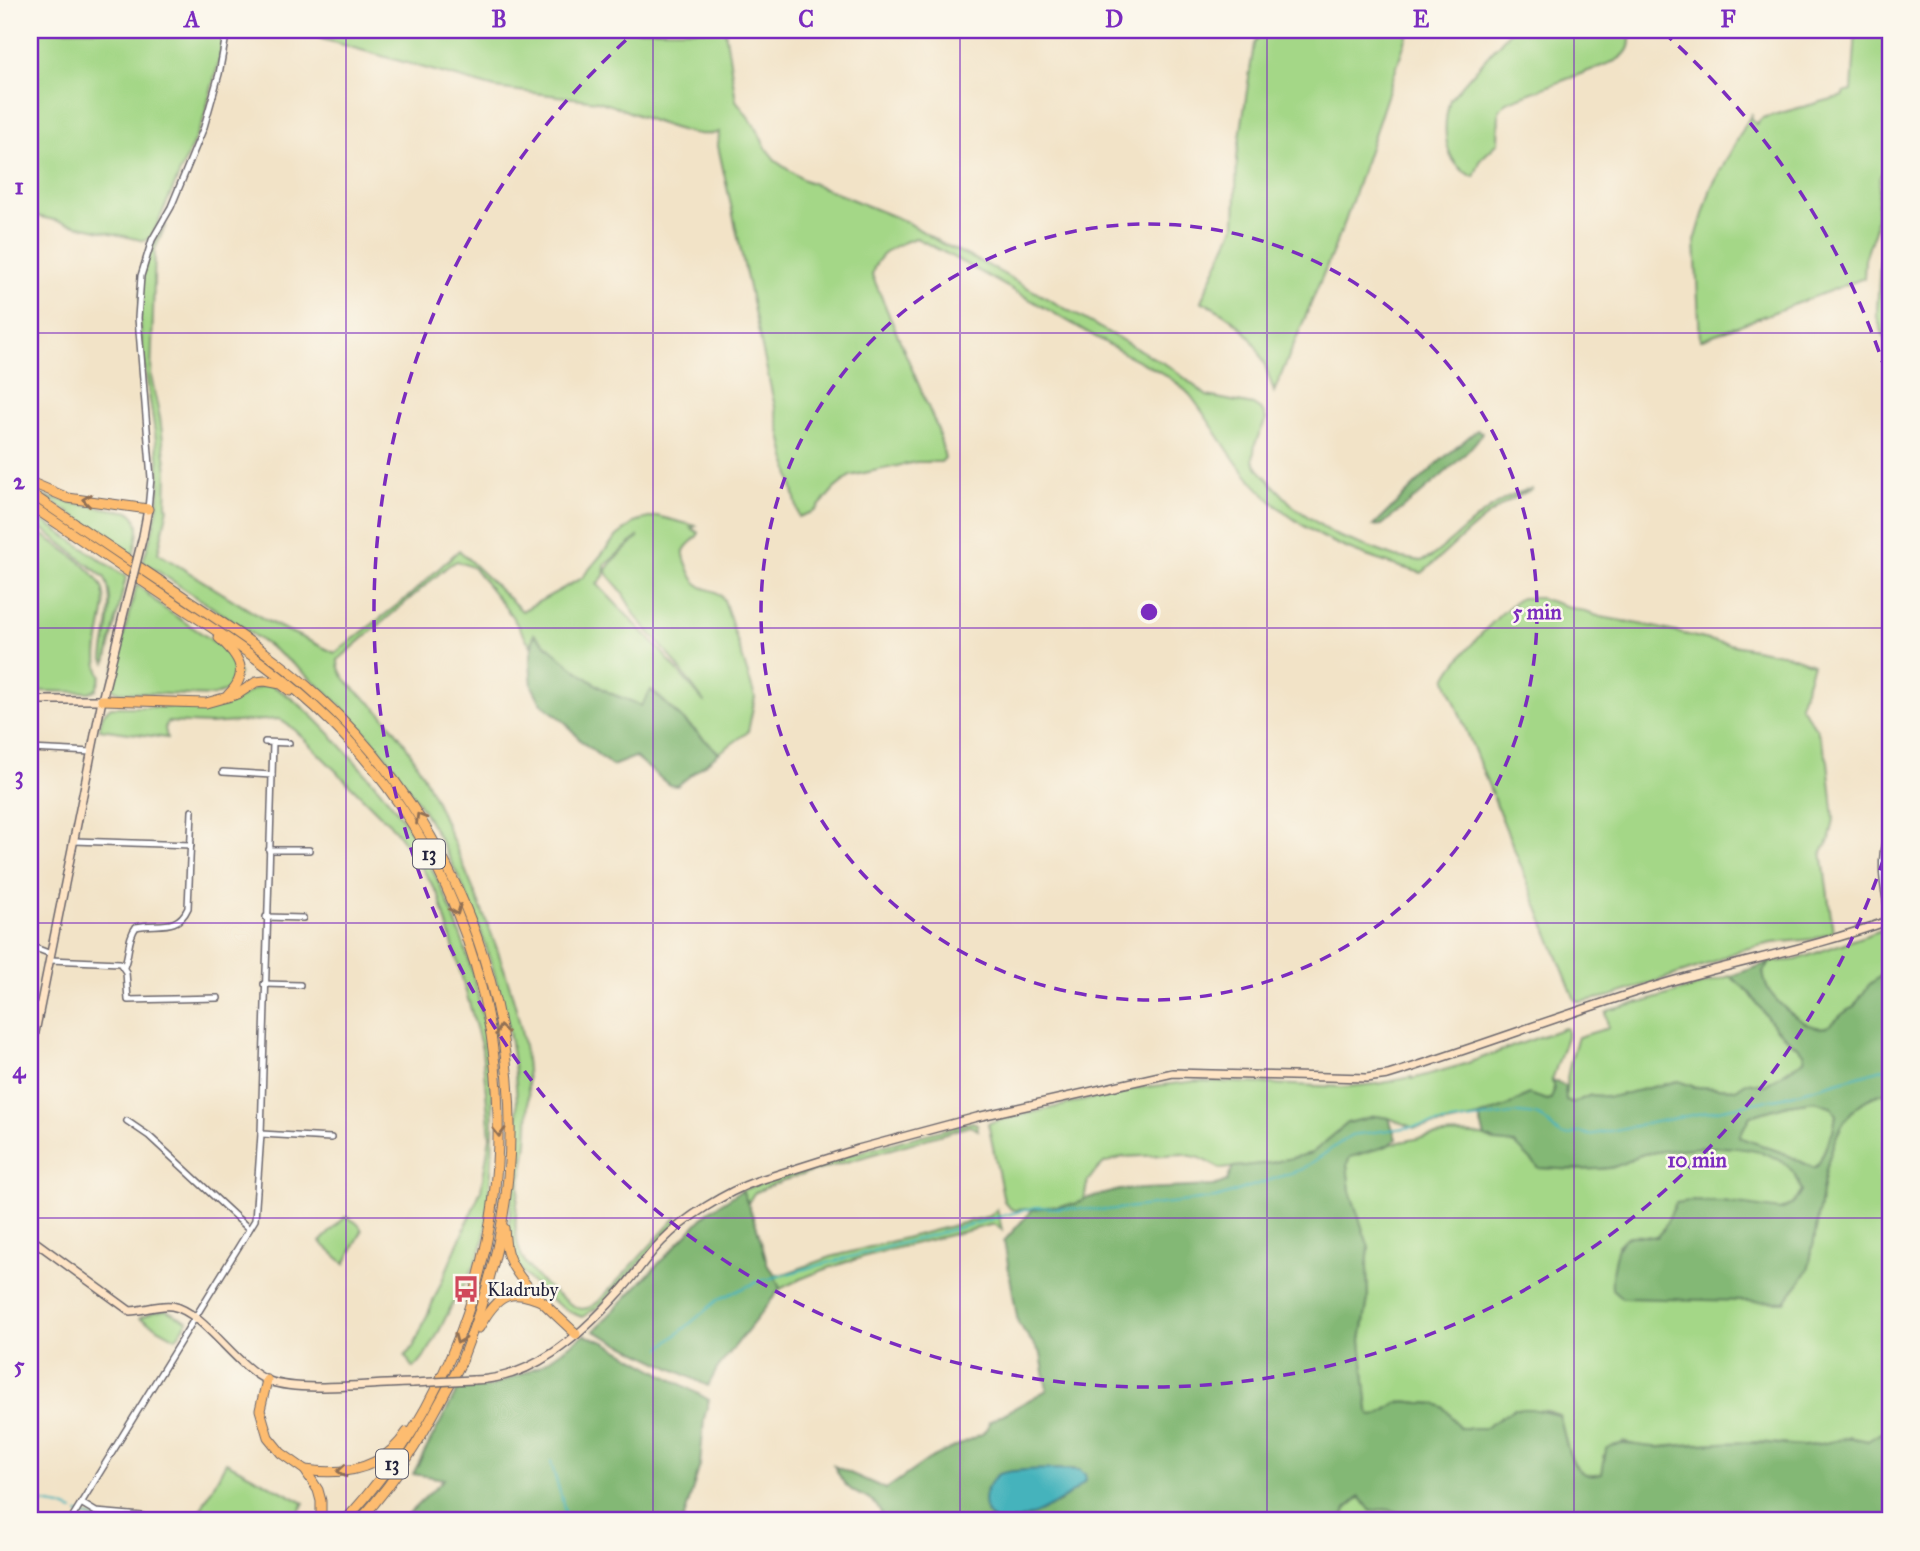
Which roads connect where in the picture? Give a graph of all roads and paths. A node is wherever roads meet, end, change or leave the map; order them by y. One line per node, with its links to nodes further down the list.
1 (227, 30): 5 (street)
2 (30, 482): 5 (highway, one-way to 2)
3 (30, 493): 39 (highway, 13, one-way to 3)
4 (30, 505): 6 (highway, 13)
5 (148, 509): 9 (street, bridge)
6 (145, 583): 7 (highway); 17 (highway, 13)
7 (225, 699): 9 (highway); 17 (highway)
8 (30, 700): 9 (street)
9 (102, 700): 14 (street)
10 (265, 742): 11 (street)
11 (273, 743): 12 (street); 16 (street)
12 (289, 743)
13 (30, 749): 14 (street)
14 (92, 752): 20 (street)
15 (223, 772): 16 (street)
16 (272, 775): 22 (street)
17 (386, 786): 45 (highway, 13, one-way to 45)
18 (192, 811): 21 (street)
19 (1890, 826): 26 (street)
20 (74, 841): 21 (street); 28 (street)
21 (191, 845): 29 (street)
22 (269, 850): 23 (street); 24 (street)
23 (309, 850)
24 (266, 917): 25 (street); 30 (street)
25 (303, 918)
26 (1890, 920): 44 (street)
27 (30, 946): 28 (street)
28 (51, 957): 29 (street); 34 (street)
29 (124, 967): 32 (street)
30 (264, 984): 31 (street); 37 (street)
31 (300, 985)
32 (218, 998)
33 (30, 1005): 34 (street)
34 (40, 1013): 35 (street)
35 (30, 1057)
36 (127, 1121): 40 (street)
37 (261, 1134): 38 (street); 40 (street)
38 (331, 1138)
39 (503, 1220): 42 (highway); 46 (highway, 13)
40 (250, 1229): 43 (street)
41 (32, 1244): 43 (street)
42 (547, 1304): 44 (highway); 46 (highway)
43 (194, 1317): 47 (street); 49 (street)
44 (576, 1334): 47 (street, bridge)
45 (449, 1361): 48 (highway, one-way to 48); 53 (highway, 13)
46 (461, 1362): 54 (highway, 13)
47 (267, 1380): 48 (highway)
48 (305, 1469): 52 (highway)
49 (81, 1503): 50 (street); 51 (street)
50 (142, 1516)
51 (70, 1521)
52 (321, 1521)
53 (345, 1521)
54 (359, 1521)

